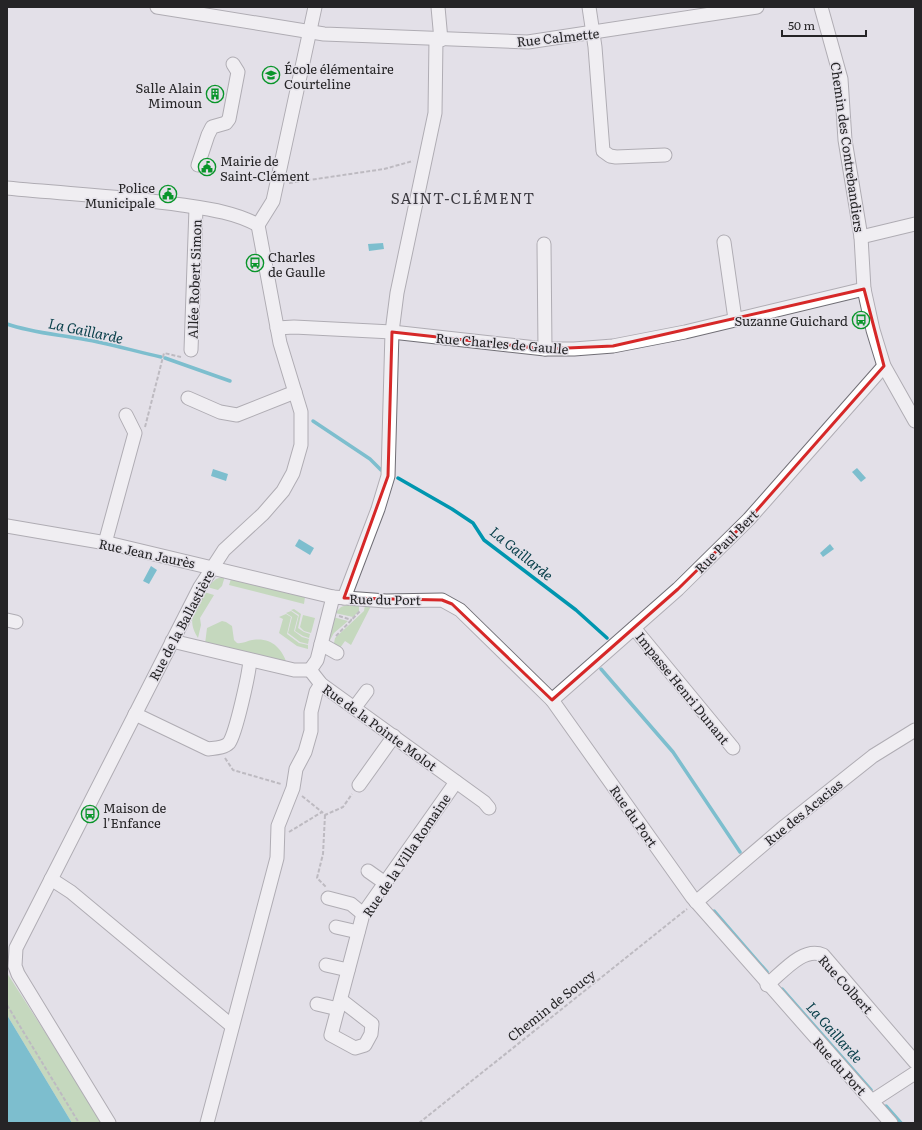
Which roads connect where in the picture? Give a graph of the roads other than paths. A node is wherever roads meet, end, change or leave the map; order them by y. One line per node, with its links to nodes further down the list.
1 (157, 7): 7 (street, Rue Calmette)
2 (315, 7): 7 (street)
3 (438, 7): 9 (street)
4 (589, 7): 8 (street)
5 (757, 7): 8 (street, Rue Calmette)
6 (821, 7): 17 (street, Chemin des Contrebandiers)
7 (309, 32): 9 (street, Rue Calmette); 16 (street)
8 (594, 34): 9 (street, Rue Calmette); 11 (street)
9 (439, 40): 23 (street)
10 (233, 64): 12 (street)
11 (665, 156)
12 (198, 165)
13 (7, 188): 14 (street)
14 (196, 208): 16 (street); 25 (street, Allée Robert Simon)
15 (915, 224): 17 (street)
16 (258, 225): 22 (street, Rue de la Ballastière)
17 (861, 237): 20 (street, Chemin des Contrebandiers)
18 (724, 242): 21 (street)
19 (544, 244): 24 (street)
20 (864, 289): 21 (street, Rue Charles de Gaulle); 26 (street, Chemin des Contrebandiers)
21 (735, 319): 24 (street, Rue Charles de Gaulle)
22 (277, 328): 23 (street, Rue Charles de Gaulle); 27 (street, Rue de la Ballastière)
23 (392, 332): 24 (street, Rue Charles de Gaulle); 34 (street)
24 (545, 349)
25 (191, 350)
26 (884, 366): 30 (street, Chemin des Contrebandiers); 35 (street, Rue Paul Bert)
27 (295, 392): 28 (street); 33 (street, Rue de la Ballastière)
28 (188, 398)
29 (126, 415): 32 (street)
30 (915, 421)
31 (7, 526): 32 (street, Rue Jean Jaurès)
32 (105, 543): 33 (street, Rue Jean Jaurès)
33 (211, 568): 34 (street, Rue Jean Jaurès); 36 (street, Rue de la Ballastière)
34 (338, 598): 37 (street); 43 (street, Rue du Port)
35 (634, 628): 43 (street, Rue Paul Bert); 48 (street, Impasse Henri Dunant)
36 (172, 641): 39 (street); 45 (street, Rue de la Ballastière)
37 (321, 644): 38 (street); 40 (street)
38 (337, 653)
39 (250, 660): 40 (street); 45 (street)
40 (310, 670): 41 (street, Rue de la Pointe Molot)
41 (321, 684): 44 (street, Rue de la Pointe Molot); 65 (street)
42 (367, 691): 44 (street)
43 (552, 700): 56 (street, Rue du Port)
44 (355, 707): 47 (street, Rue de la Pointe Molot)
45 (135, 714): 53 (street, Rue de la Ballastière)
46 (915, 730): 56 (street, Rue des Acacias)
47 (394, 736): 49 (street, Rue de la Pointe Molot); 50 (street)
48 (733, 748)
49 (456, 782): 51 (street, Rue de la Pointe Molot); 54 (street, Rue de la Villa Romaine)
50 (359, 785)
51 (489, 808)
52 (368, 871): 54 (street)
53 (51, 879): 60 (street, Rue de la Ballastière); 65 (street)
54 (385, 883): 57 (street, Rue de la Villa Romaine)
55 (328, 898): 57 (street)
56 (696, 902): 63 (street, Rue du Port)
57 (363, 914): 59 (street, Rue de la Villa Romaine)
58 (336, 927): 59 (street)
59 (358, 932): 62 (street, Rue de la Villa Romaine)
60 (11, 958): 69 (street)
61 (326, 965): 62 (street)
62 (348, 970): 64 (street, Rue de la Villa Romaine)
63 (767, 985): 66 (street, Rue Colbert); 68 (street, Rue du Port)
64 (317, 1004)
65 (232, 1026): 70 (street)
66 (915, 1062)
67 (915, 1073): 68 (street)
68 (872, 1101): 71 (street, Rue du Port)
69 (109, 1123)
70 (207, 1123)
71 (890, 1123)

